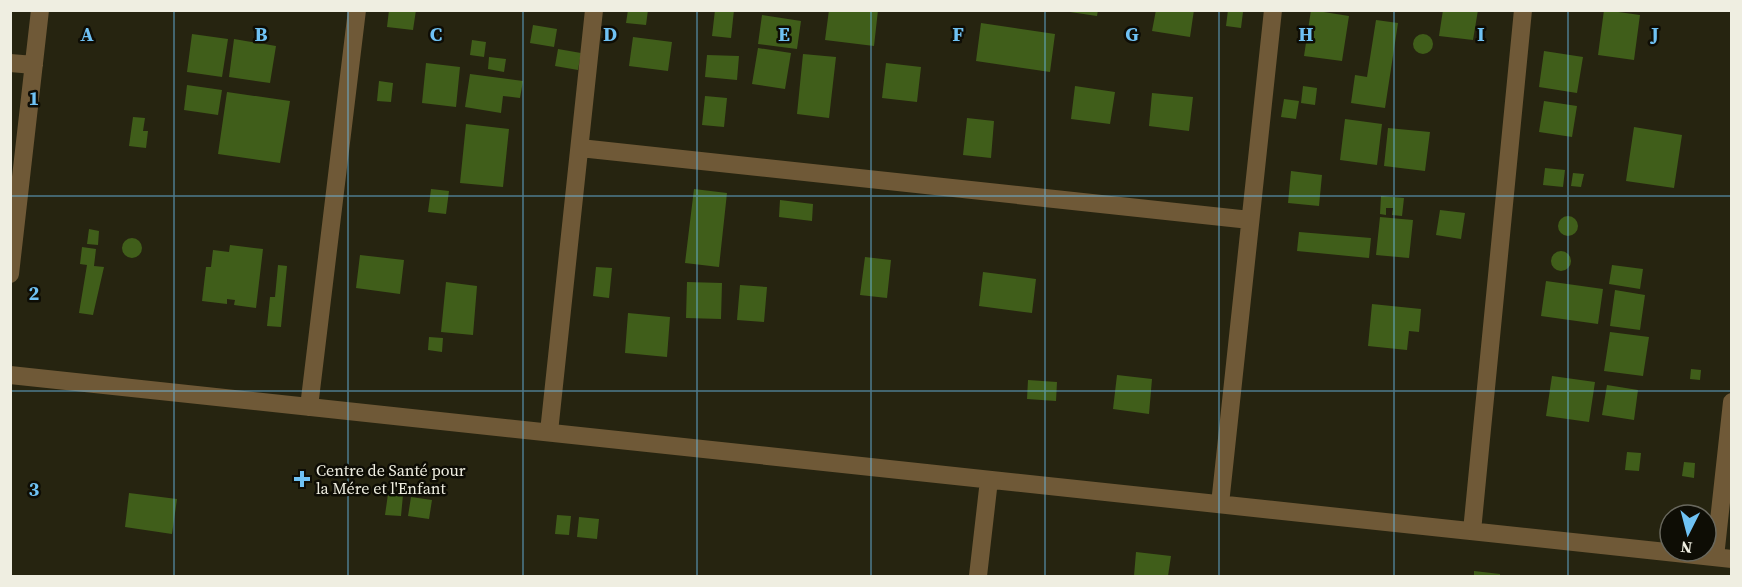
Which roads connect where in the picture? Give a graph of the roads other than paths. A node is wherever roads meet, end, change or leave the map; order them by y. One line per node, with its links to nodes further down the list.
1 (40, 10): 7 (street)
2 (357, 10): 13 (street)
3 (594, 10): 8 (street)
4 (1273, 10): 9 (street)
5 (1523, 10): 17 (street)
6 (10, 63): 7 (street)
7 (34, 65): 10 (street)
8 (580, 148): 9 (street); 14 (street)
9 (1250, 220): 16 (street)
10 (10, 274)
11 (10, 375): 13 (street)
12 (1731, 402): 18 (street)
13 (309, 407): 14 (street)
14 (549, 432): 15 (street)
15 (989, 480): 16 (street); 19 (street)
16 (1220, 504): 17 (street)
17 (1472, 531): 18 (street)
18 (1723, 558)
19 (978, 576)

